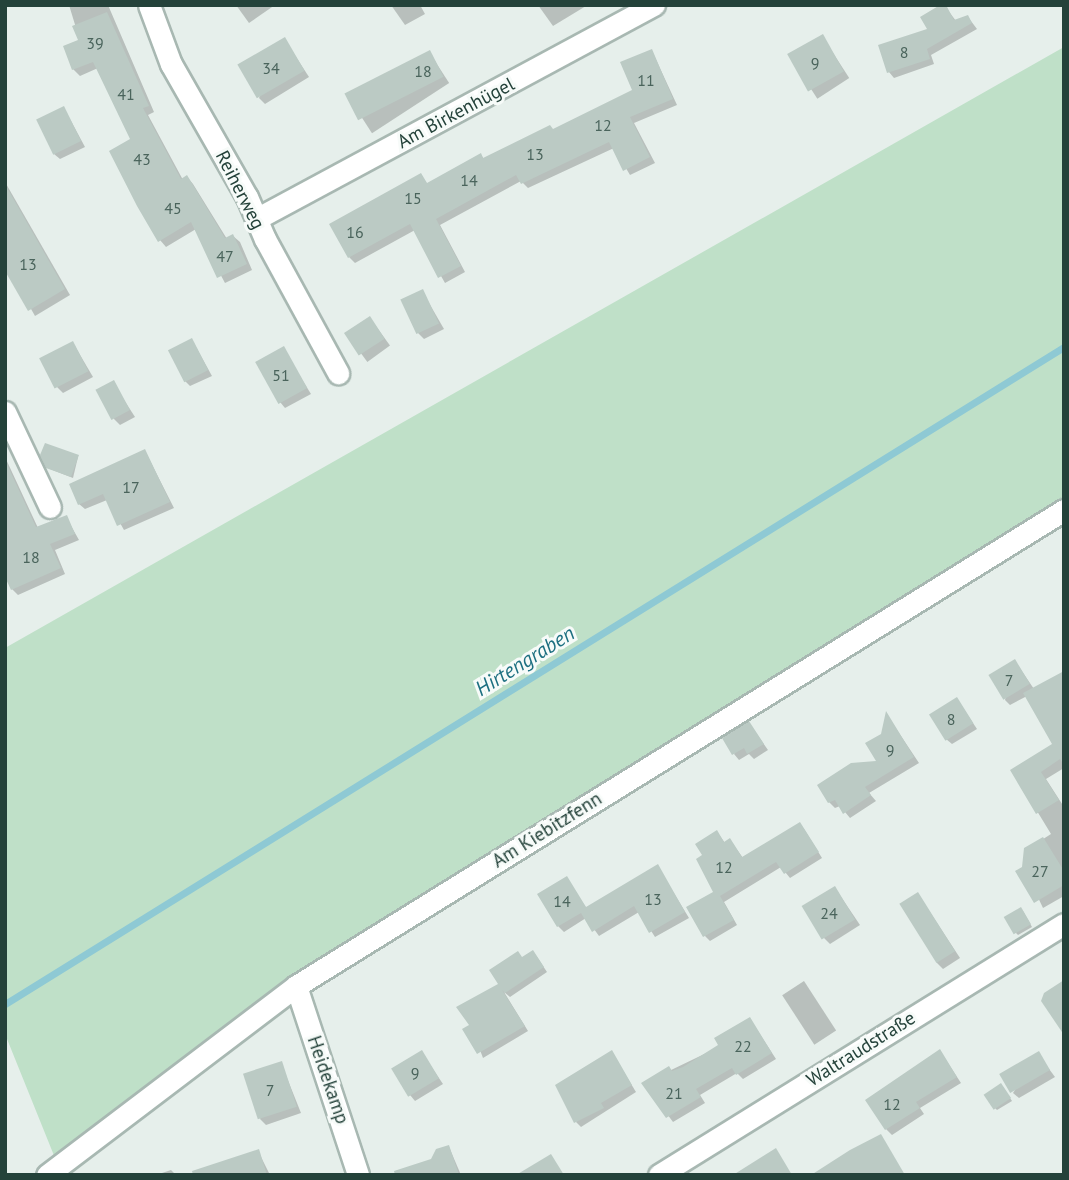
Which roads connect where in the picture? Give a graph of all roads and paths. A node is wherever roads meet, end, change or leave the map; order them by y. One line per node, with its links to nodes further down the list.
1 (149, 5): 3 (street, Reiherweg)
2 (654, 5): 3 (street, Am Birkenhügel)
3 (256, 219): 4 (street, Reiherweg)
4 (338, 373)
5 (5, 412): 6 (street)
6 (50, 507)
7 (1064, 510): 9 (street, Am Kiebitzfenn)
8 (1064, 924): 12 (street, Waltraudstraße)
9 (296, 986): 10 (street, Am Kiebitzfenn); 11 (street, Heidekamp)
10 (47, 1175)
11 (358, 1175)
12 (659, 1175)

